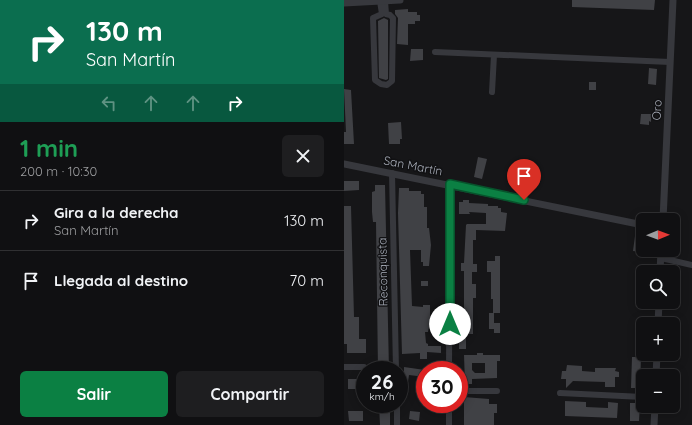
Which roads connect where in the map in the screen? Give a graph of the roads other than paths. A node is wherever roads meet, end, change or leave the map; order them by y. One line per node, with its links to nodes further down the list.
1 (400, 0): 3 (street)
2 (673, 0): 7 (street, Oro)
3 (383, 1): 3 (street); 4 (street)
4 (344, 2)
5 (435, 52): 6 (street)
6 (494, 55): 7 (street); 8 (street)
7 (670, 62): 12 (street, Oro)
8 (492, 92)
9 (344, 164): 10 (street, San Martín)
10 (392, 173): 11 (street, San Martín); 16 (street, Reconquista)
11 (450, 184): 13 (street, San Martín); 17 (street)
12 (663, 213)
13 (636, 223)
14 (669, 257): 15 (street)
15 (692, 265)
16 (396, 361)
17 (450, 361)
18 (356, 366): 19 (street)
19 (344, 367)
20 (468, 391): 21 (street)
21 (497, 391)
22 (560, 393): 23 (street)
23 (636, 397)
24 (397, 413): 27 (street)
25 (449, 413): 28 (street)
26 (655, 413): 29 (street)
27 (397, 425)
28 (449, 425)
29 (654, 425)

